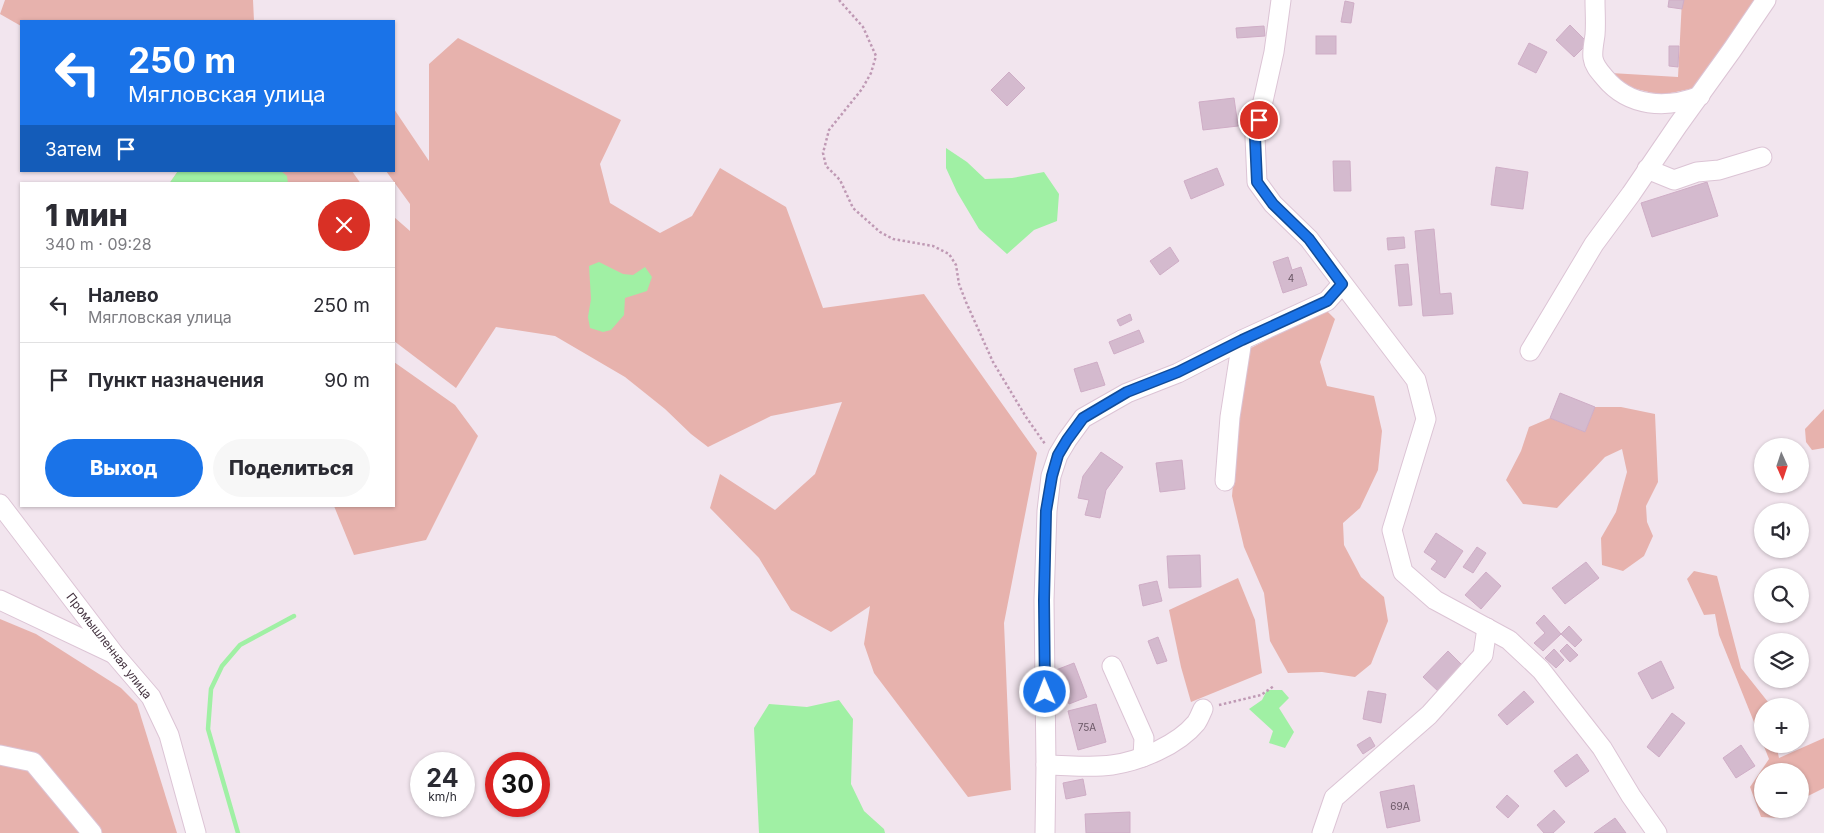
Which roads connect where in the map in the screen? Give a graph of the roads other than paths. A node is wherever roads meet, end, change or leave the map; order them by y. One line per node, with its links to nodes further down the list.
1 (1282, 0): 7 (street)
2 (1595, 0): 4 (street)
3 (1766, 0): 4 (street)
4 (1700, 96): 6 (street)
5 (1762, 157): 6 (street)
6 (1647, 169): 9 (street)
7 (1342, 284): 8 (street); 13 (street)
8 (1242, 340): 10 (street); 19 (street)
9 (1530, 351)
10 (1226, 482)
11 (0, 504): 14 (street, Промышленная улица)
12 (0, 600): 14 (street)
13 (1487, 628): 23 (street); 24 (street)
14 (115, 655): 22 (street, Промышленная улица)
15 (1112, 666): 18 (street)
16 (1203, 708): 18 (street)
17 (0, 755): 21 (street)
18 (1143, 757): 19 (street)
19 (1046, 765): 20 (street)
20 (1045, 827)
21 (92, 833)
22 (196, 833)
23 (1322, 833)
24 (1658, 833)

